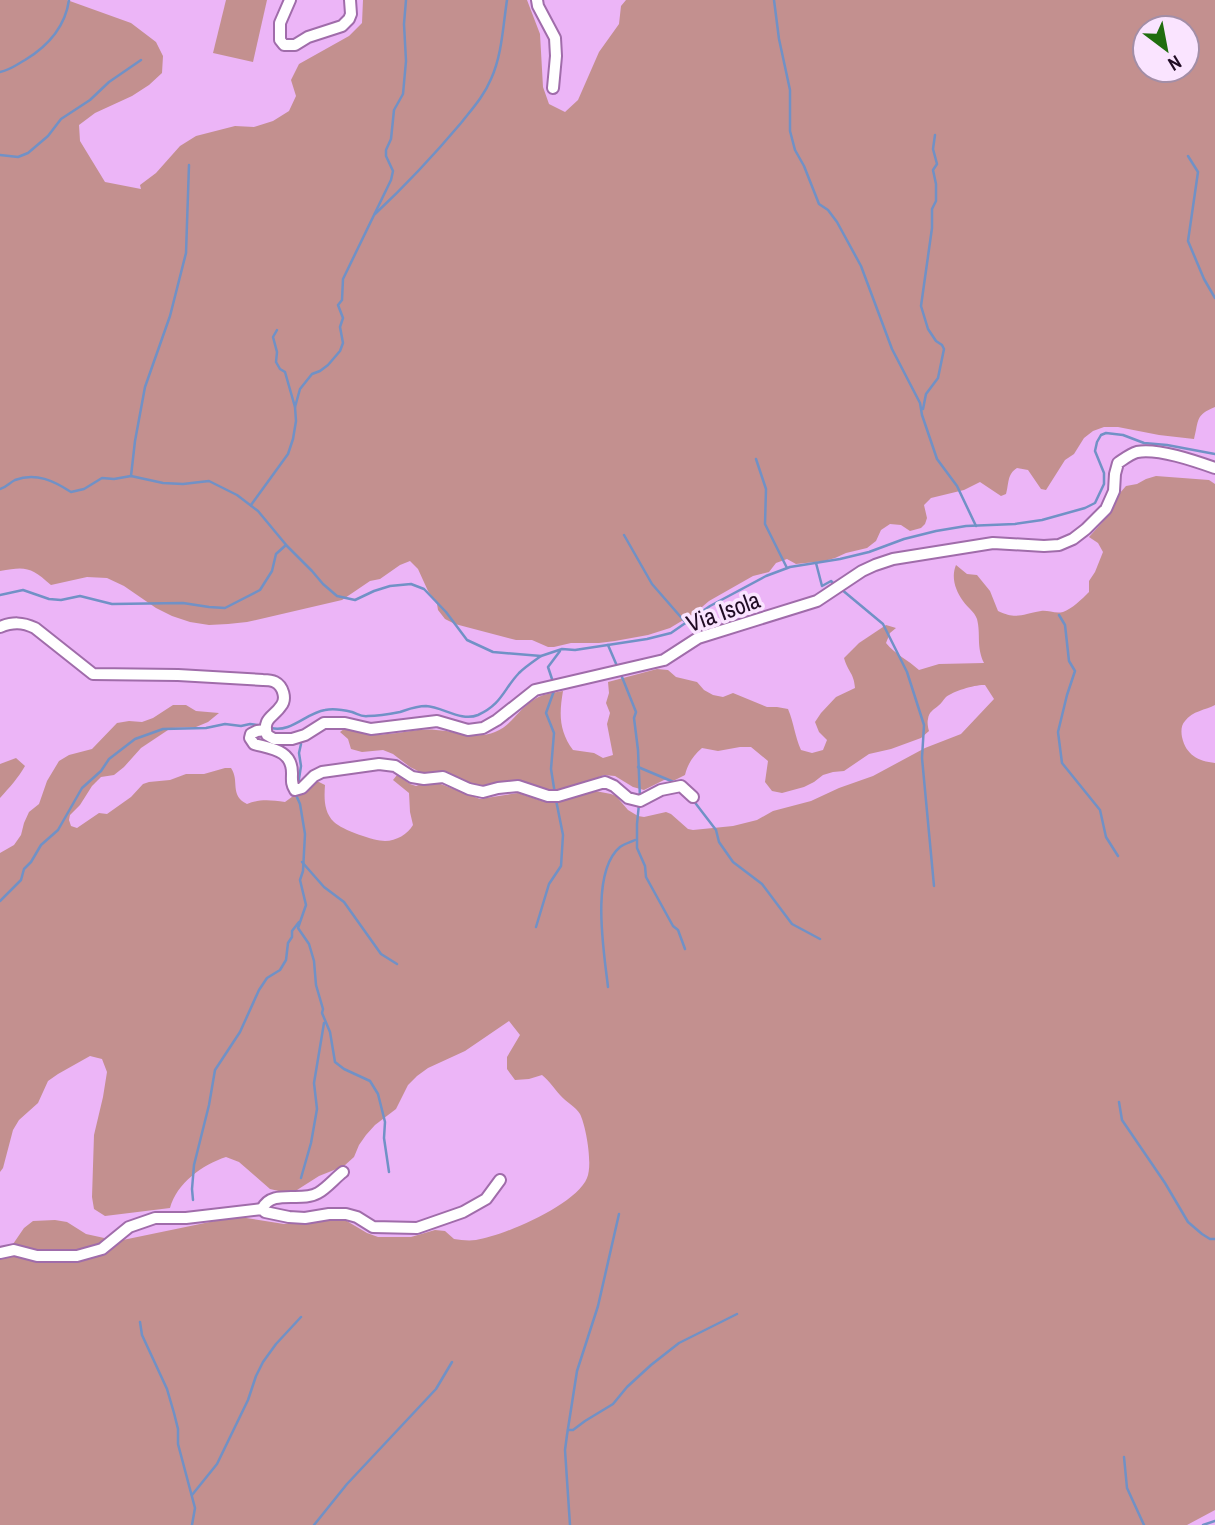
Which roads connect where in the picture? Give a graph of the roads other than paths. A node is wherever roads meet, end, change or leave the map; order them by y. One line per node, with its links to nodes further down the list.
1 (290, 0): 2 (street)
2 (350, 0)
3 (537, 0): 4 (street)
4 (553, 88)
5 (1215, 467): 7 (street, Via Isola)
6 (0, 627): 7 (street)
7 (265, 730): 8 (street)
8 (693, 797)
9 (343, 1172): 11 (street)
10 (500, 1180): 11 (street)
11 (262, 1209): 12 (street)
12 (0, 1253)

